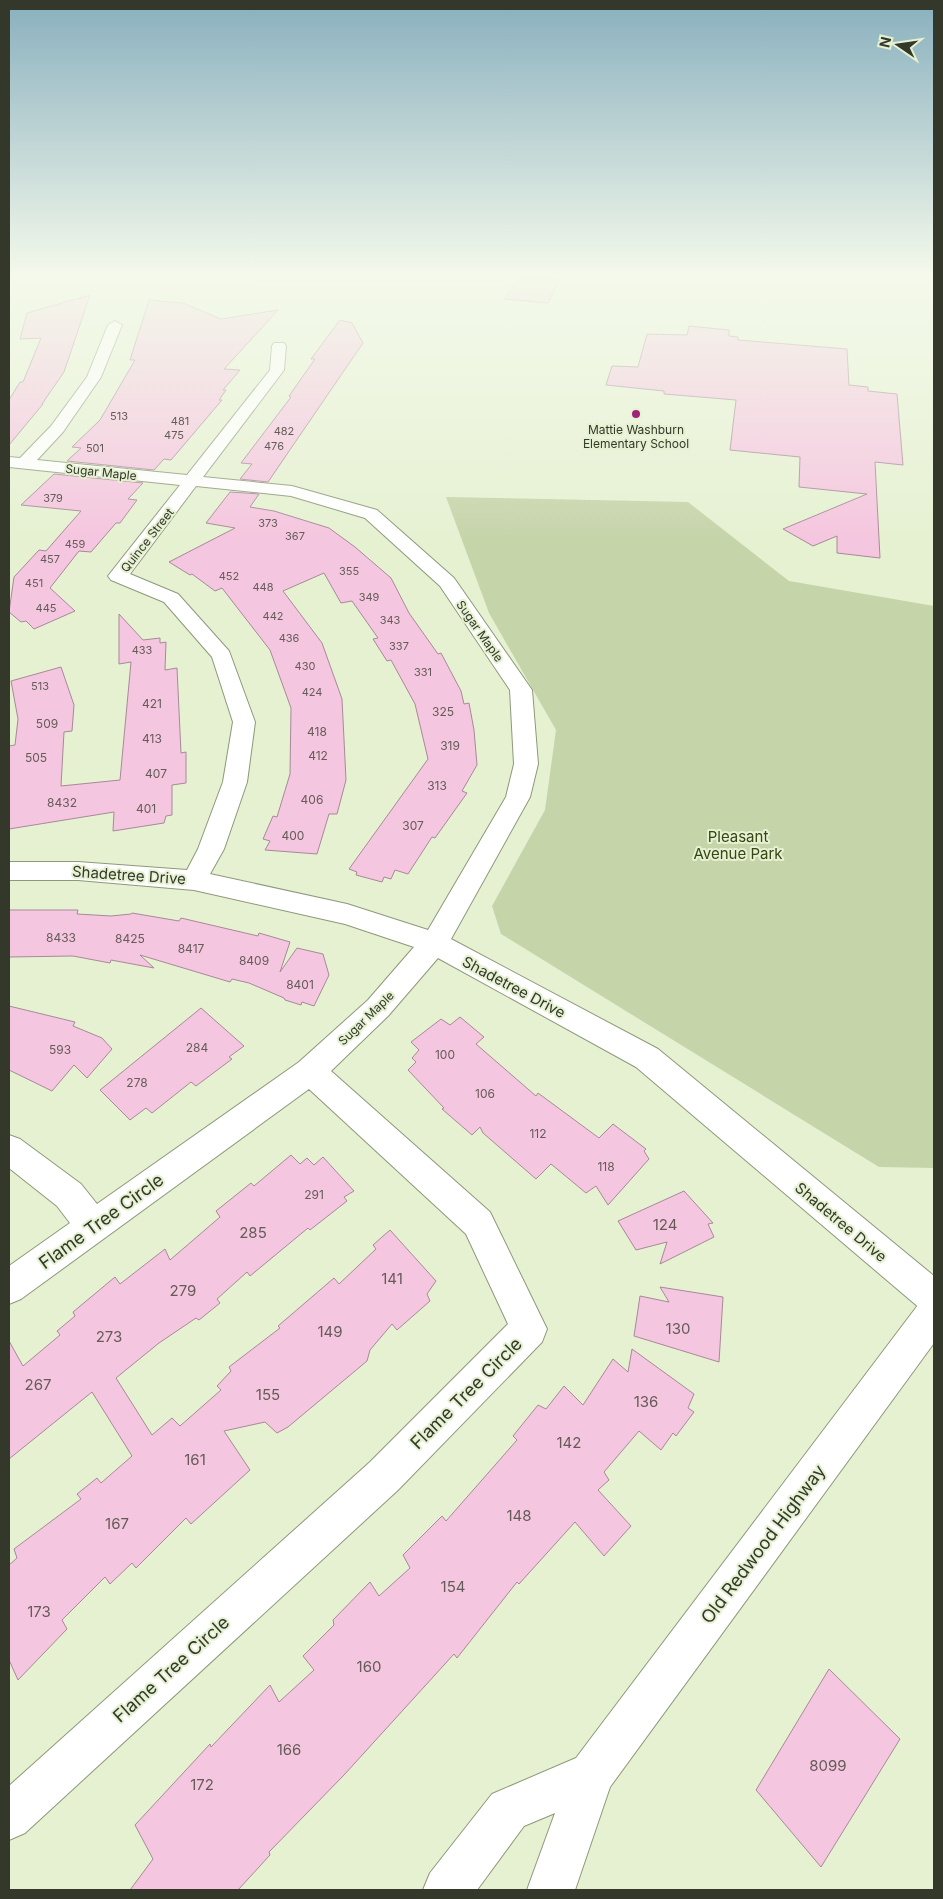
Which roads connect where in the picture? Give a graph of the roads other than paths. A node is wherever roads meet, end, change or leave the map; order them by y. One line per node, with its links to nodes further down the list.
1 (100, 362): 3 (street)
2 (278, 362): 4 (street, Quince Street)
3 (16, 463): 4 (street, Sugar Maple)
4 (194, 481): 6 (street, Quince Street); 7 (street, Sugar Maple)
5 (9, 871): 6 (street, Shadetree Drive)
6 (194, 880): 7 (street, Shadetree Drive)
7 (434, 943): 8 (street, Sugar Maple); 12 (street, Shadetree Drive)
8 (310, 1071): 10 (street, Flame Tree Circle); 15 (street, Flame Tree Circle)
9 (9, 1149): 10 (street)
10 (93, 1226): 11 (street, Flame Tree Circle)
11 (9, 1287)
12 (934, 1298)
13 (934, 1314): 14 (street, Old Redwood Highway)
14 (592, 1774): 16 (street); 17 (street, Old Redwood Highway)
15 (9, 1817)
16 (447, 1890)
17 (551, 1890)

